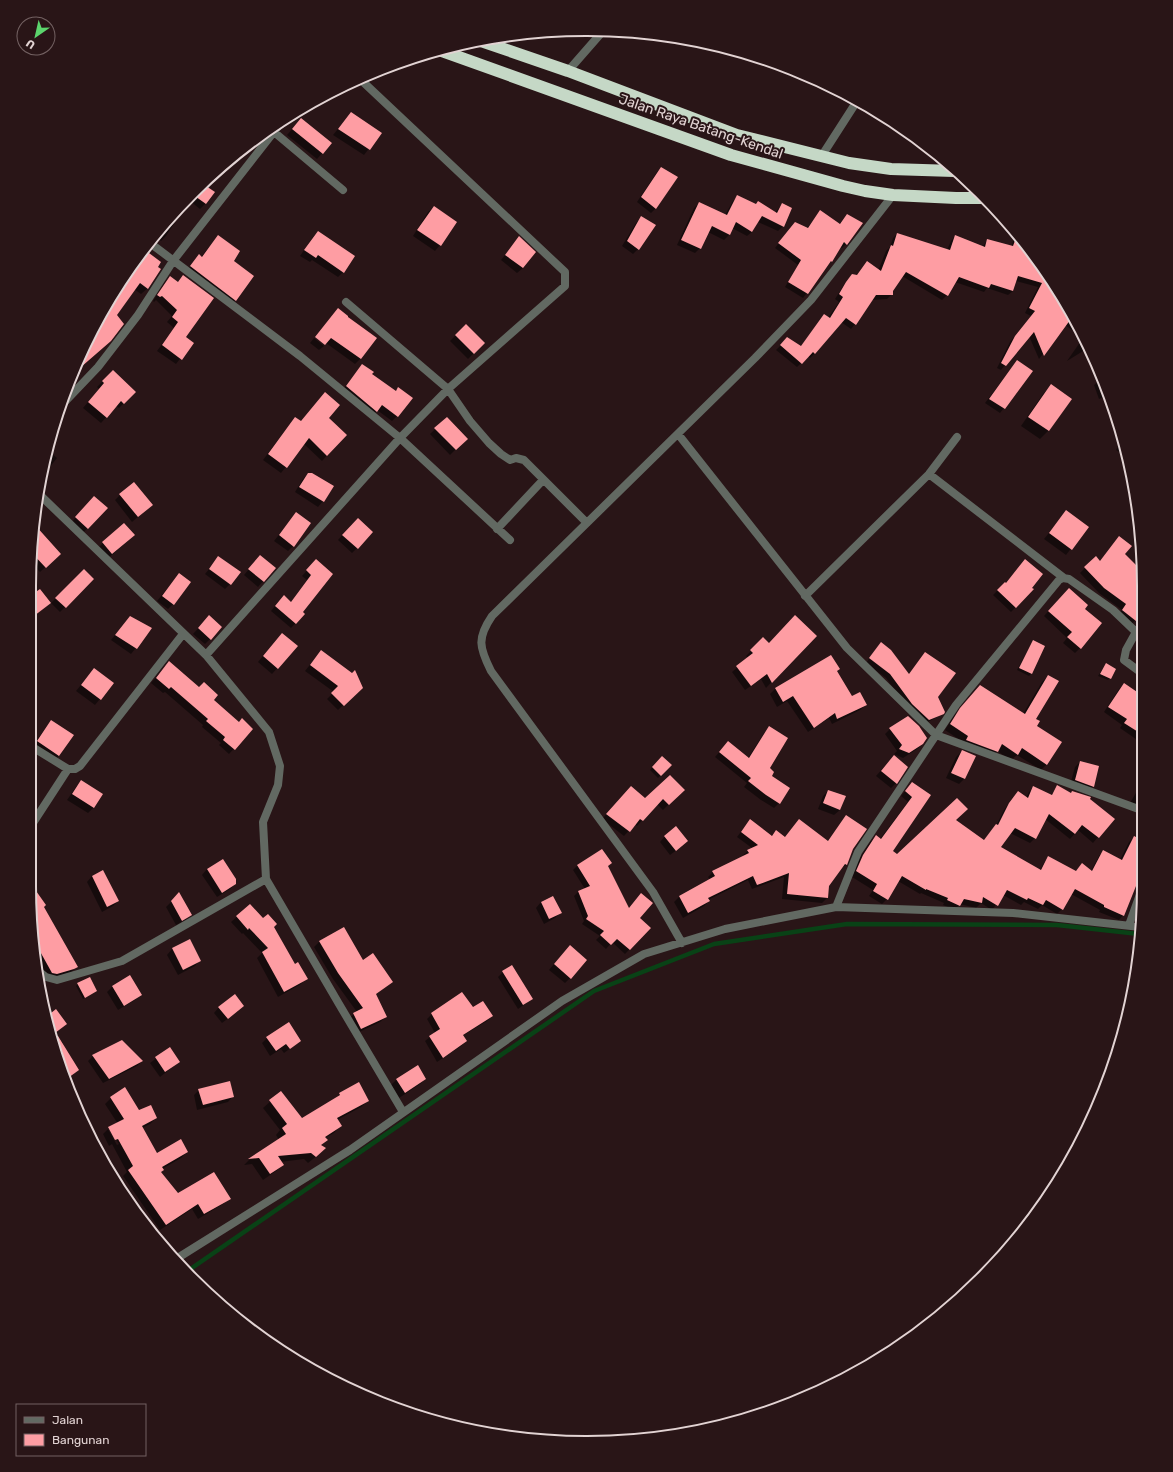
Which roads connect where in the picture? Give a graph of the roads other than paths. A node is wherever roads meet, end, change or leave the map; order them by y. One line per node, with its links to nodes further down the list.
1 (598, 36): 4 (street)
2 (492, 45): 4 (highway, Jalan Raya Batang-Kendal)
3 (451, 53): 12 (highway, Jalan Raya Batang-Kendal)
4 (568, 71): 9 (highway, Jalan Raya Batang-Kendal)
5 (364, 83): 17 (street)
6 (854, 106): 9 (street)
7 (275, 133): 11 (street)
8 (271, 136): 15 (street)
9 (821, 157): 10 (highway, Jalan Raya Batang-Kendal)
10 (946, 171)
11 (343, 190)
12 (893, 195): 13 (highway, Jalan Raya Batang-Kendal); 19 (street)
13 (977, 198)
14 (154, 246): 15 (street)
15 (173, 261): 18 (street); 21 (street)
16 (346, 302): 17 (street)
17 (448, 389): 21 (street); 23 (street)
18 (70, 396)
19 (678, 434): 25 (street); 29 (street)
20 (957, 437): 22 (street)
21 (400, 438): 26 (street); 32 (street)
22 (929, 474): 28 (street); 29 (street)
23 (543, 480): 25 (street); 26 (street)
24 (44, 499): 31 (street)
25 (587, 523): 44 (street)
26 (497, 529): 27 (street)
27 (510, 540)
28 (1064, 578): 30 (street); 34 (street)
29 (805, 596): 34 (street)
30 (1136, 632): 33 (street)
31 (183, 634): 32 (street); 36 (street)
32 (206, 655): 39 (street)
33 (1137, 670)
34 (936, 735): 37 (street); 41 (street)
35 (36, 749): 36 (street)
36 (68, 768): 38 (street)
37 (1137, 808)
38 (36, 818)
39 (266, 879): 45 (street); 46 (street)
40 (1136, 904): 42 (street)
41 (836, 906): 42 (street); 44 (street)
42 (1129, 925): 43 (street)
43 (1136, 926)
44 (682, 943): 46 (street)
45 (44, 976)
46 (404, 1112): 47 (street)
47 (180, 1256)

